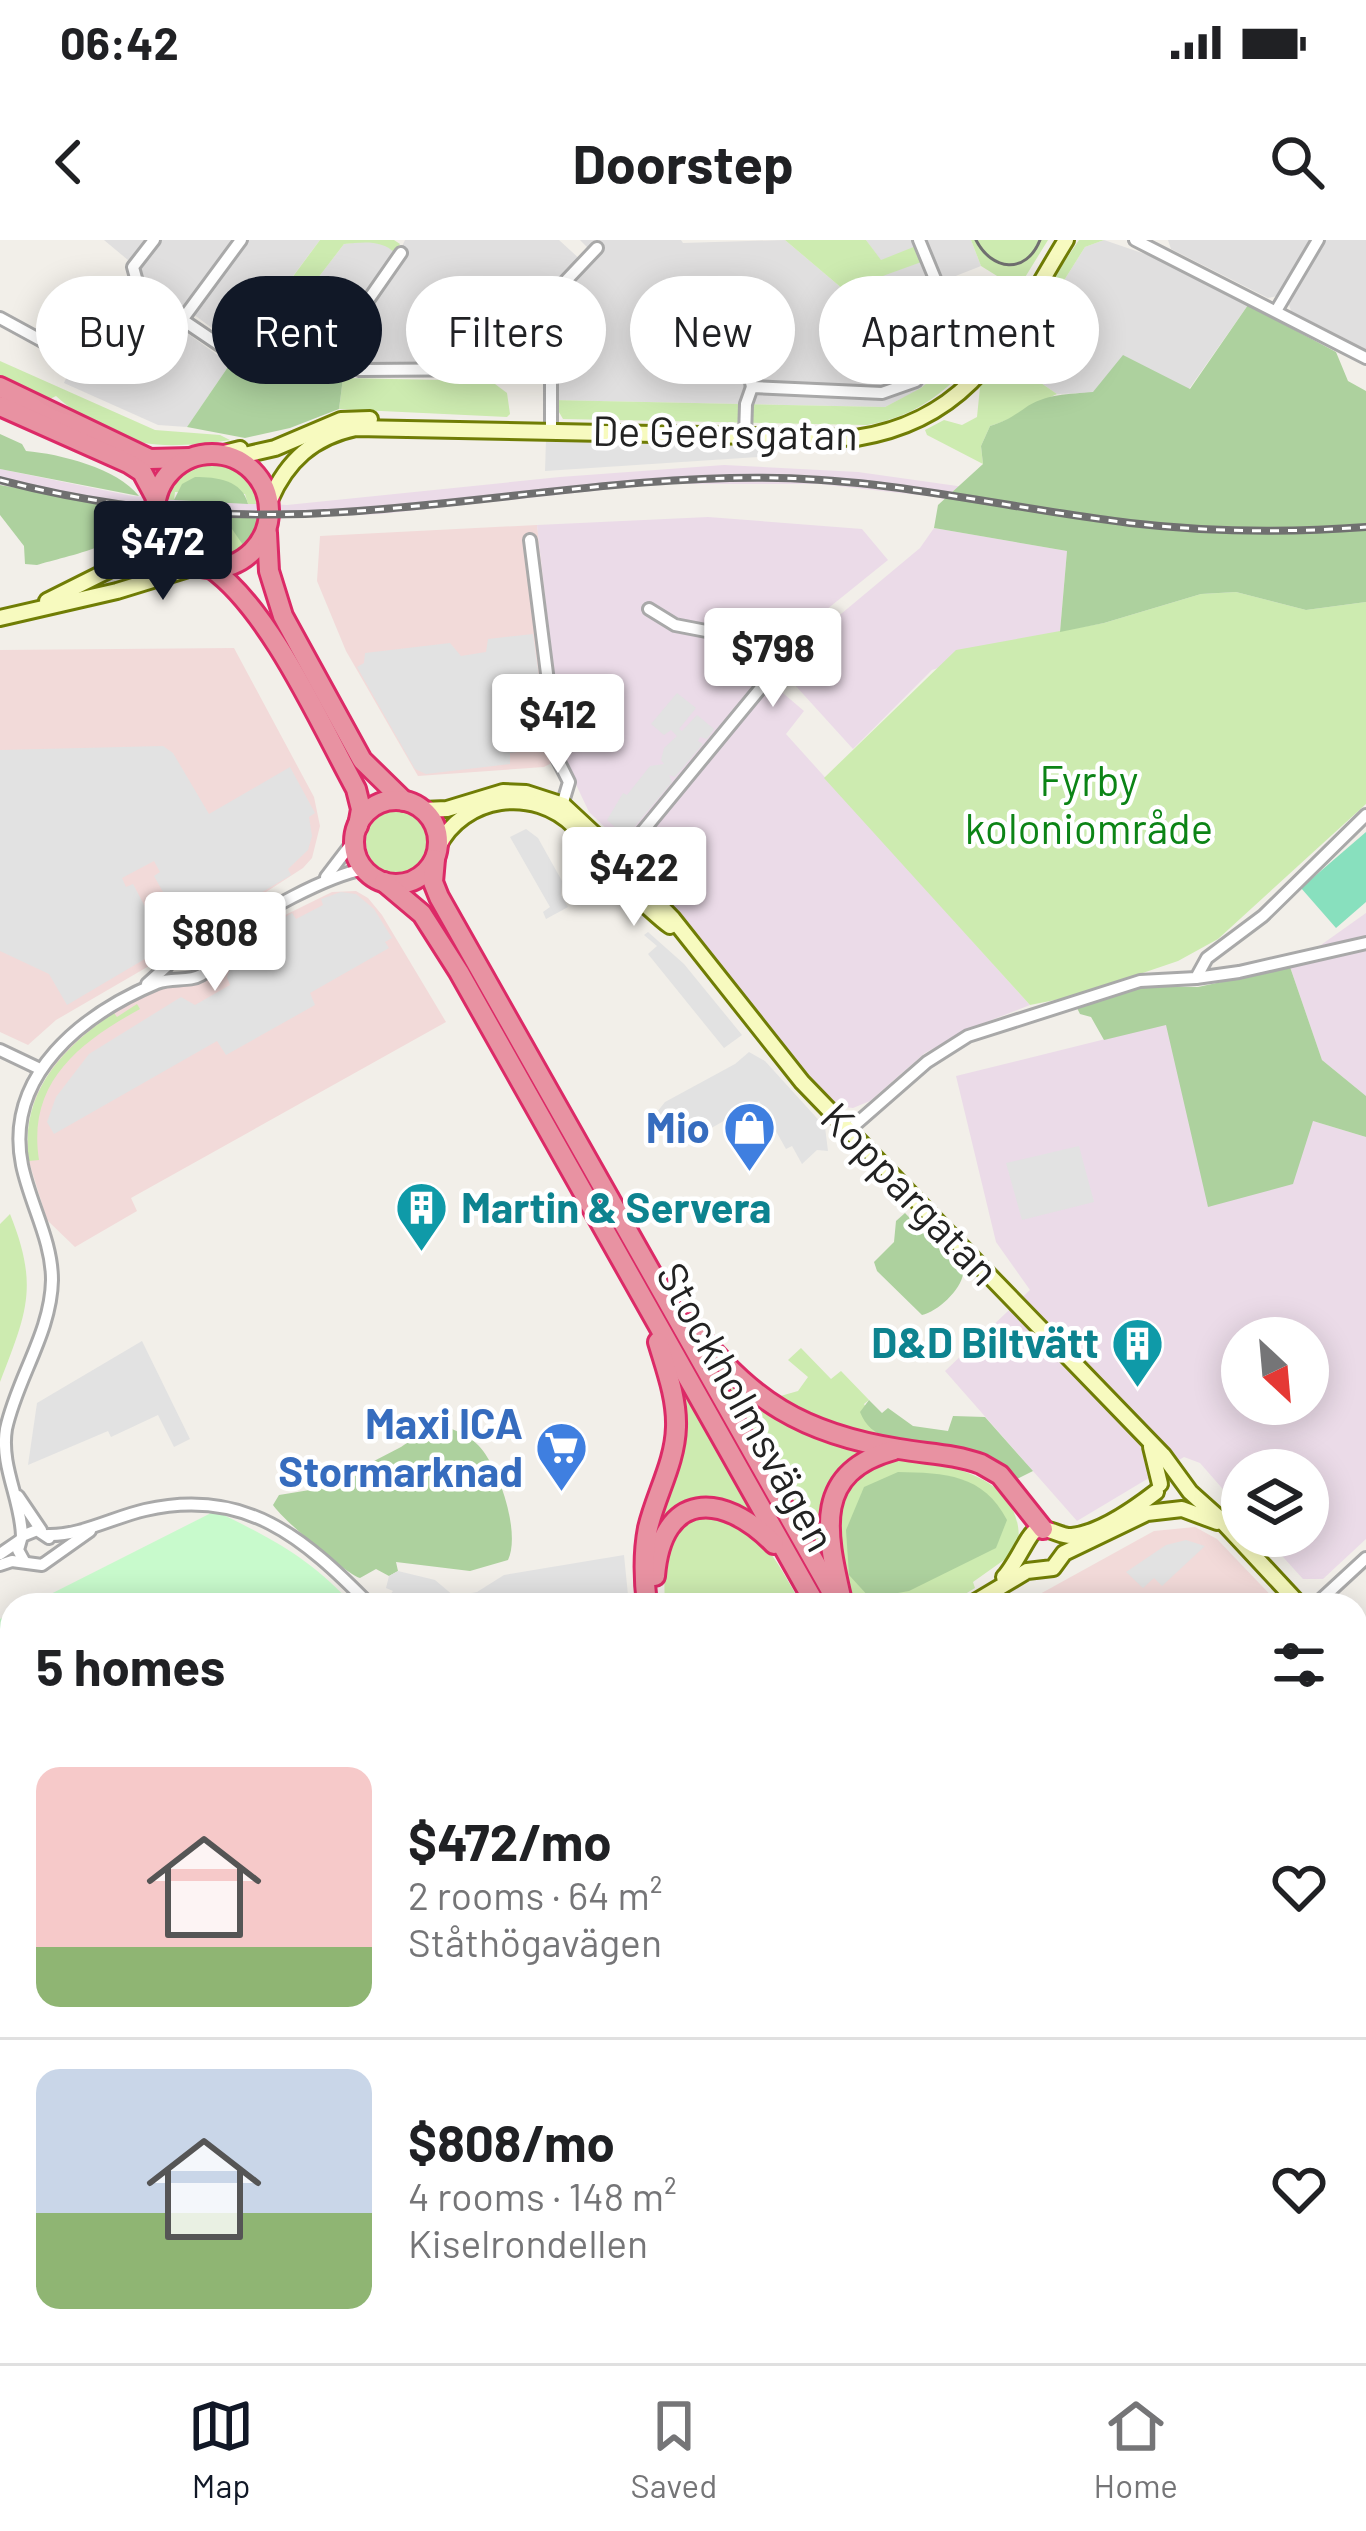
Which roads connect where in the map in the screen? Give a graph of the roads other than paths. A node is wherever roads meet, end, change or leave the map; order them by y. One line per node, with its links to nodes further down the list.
1 (154, 240): 10 (street)
2 (242, 240): 16 (street)
3 (920, 240): 12 (street)
4 (1066, 240): 13 (street, De Geersgatan)
5 (1136, 240): 7 (street)
6 (1318, 240): 15 (street)
7 (1158, 245): 15 (street)
8 (597, 248): 11 (street)
9 (401, 253): 14 (street)
10 (135, 276)
11 (570, 276)
12 (934, 276)
13 (1043, 276)
14 (382, 280)
15 (1276, 310): 19 (street)
16 (188, 312)
17 (0, 318): 18 (street)
18 (36, 338)
19 (1366, 358)
20 (551, 384): 28 (street)
21 (751, 384): 25 (street)
22 (908, 384): 25 (street)
23 (972, 384): 29 (street, De Geersgatan)
24 (0, 387): 30 (highway)
25 (752, 387): 29 (street)
26 (0, 406): 30 (highway)
27 (434, 428): 28 (street, De Geersgatan); 31 (street, De Geersgatan); 34 (street, De Geersgatan)
28 (550, 430): 29 (street, De Geersgatan)
29 (746, 436)
30 (106, 445): 32 (highway); 33 (highway)
31 (223, 456): 32 (highway); 34 (highway)
32 (195, 458): 33 (highway)
33 (152, 490): 35 (highway)
34 (270, 500): 36 (highway)
35 (155, 521): 38 (highway); 40 (street)
36 (267, 533): 38 (highway); 42 (highway)
37 (530, 539): 44 (street)
38 (203, 567): 40 (street); 46 (highway)
39 (649, 609): 48 (street)
40 (25, 611): 41 (street)
41 (0, 618)
42 (404, 801): 43 (highway); 46 (highway)
43 (423, 809): 44 (street, Koppargatan); 47 (highway)
44 (561, 810): 47 (street); 48 (street, Koppargatan); 49 (street)
45 (1366, 814): 60 (street)
46 (356, 832): 50 (highway); 52 (street)
47 (436, 853): 50 (highway); 65 (highway, Stockholmsvägen)
48 (622, 857): 49 (street); 51 (street); 53 (street, Koppargatan)
49 (599, 865): 51 (street)
50 (373, 875): 52 (street); 66 (highway, Stockholmsvägen)
51 (614, 882): 53 (street, Koppargatan)
52 (319, 884): 54 (street)
53 (680, 931): 64 (street, Koppargatan)
54 (234, 934): 55 (street); 57 (street)
55 (202, 942): 57 (street); 58 (street)
56 (1366, 943): 60 (street)
57 (211, 958): 59 (street)
58 (172, 960): 59 (street); 61 (street)
59 (184, 977): 61 (street)
60 (1196, 978): 64 (street)
61 (140, 990): 63 (street)
62 (0, 1050): 63 (street)
63 (40, 1069): 70 (street)
64 (848, 1131): 68 (street, Koppargatan)
65 (651, 1273): 67 (highway, Stockholmsvägen); 69 (highway)
66 (649, 1309): 67 (highway, Stockholmsvägen); 92 (highway)
67 (707, 1391): 87 (highway, Stockholmsvägen); 95 (highway, Stockholmsvägen)
68 (1151, 1447): 71 (street, Koppargatan); 73 (street)
69 (899, 1449): 81 (highway); 96 (highway)
70 (3, 1454): 72 (street)
71 (1178, 1478): 73 (street); 74 (street, Koppargatan)
72 (14, 1488): 79 (street); 80 (street)
73 (1158, 1488): 75 (street); 81 (street)
74 (1190, 1492): 75 (street); 77 (street)
75 (1174, 1510): 78 (street); 82 (street)
76 (115, 1519): 79 (street); 85 (street); 91 (street)
77 (1221, 1521)
78 (1221, 1524)
79 (45, 1534): 80 (street); 85 (street)
80 (20, 1539): 83 (street); 88 (street)
81 (1038, 1539): 82 (street); 90 (street); 97 (street)
82 (1064, 1553): 90 (street)
83 (0, 1554)
84 (1255, 1557): 99 (street)
85 (50, 1558): 88 (street)
86 (1366, 1558): 100 (street)
87 (792, 1562): 93 (highway); 94 (highway, Stockholmsvägen)
88 (25, 1563): 89 (street)
89 (0, 1565)
90 (1037, 1568): 98 (street)
91 (357, 1593)
92 (646, 1593)
93 (656, 1593)
94 (809, 1593)
95 (833, 1593)
96 (839, 1593)
97 (989, 1593)
98 (990, 1593)
99 (1289, 1593)
100 (1329, 1593)

